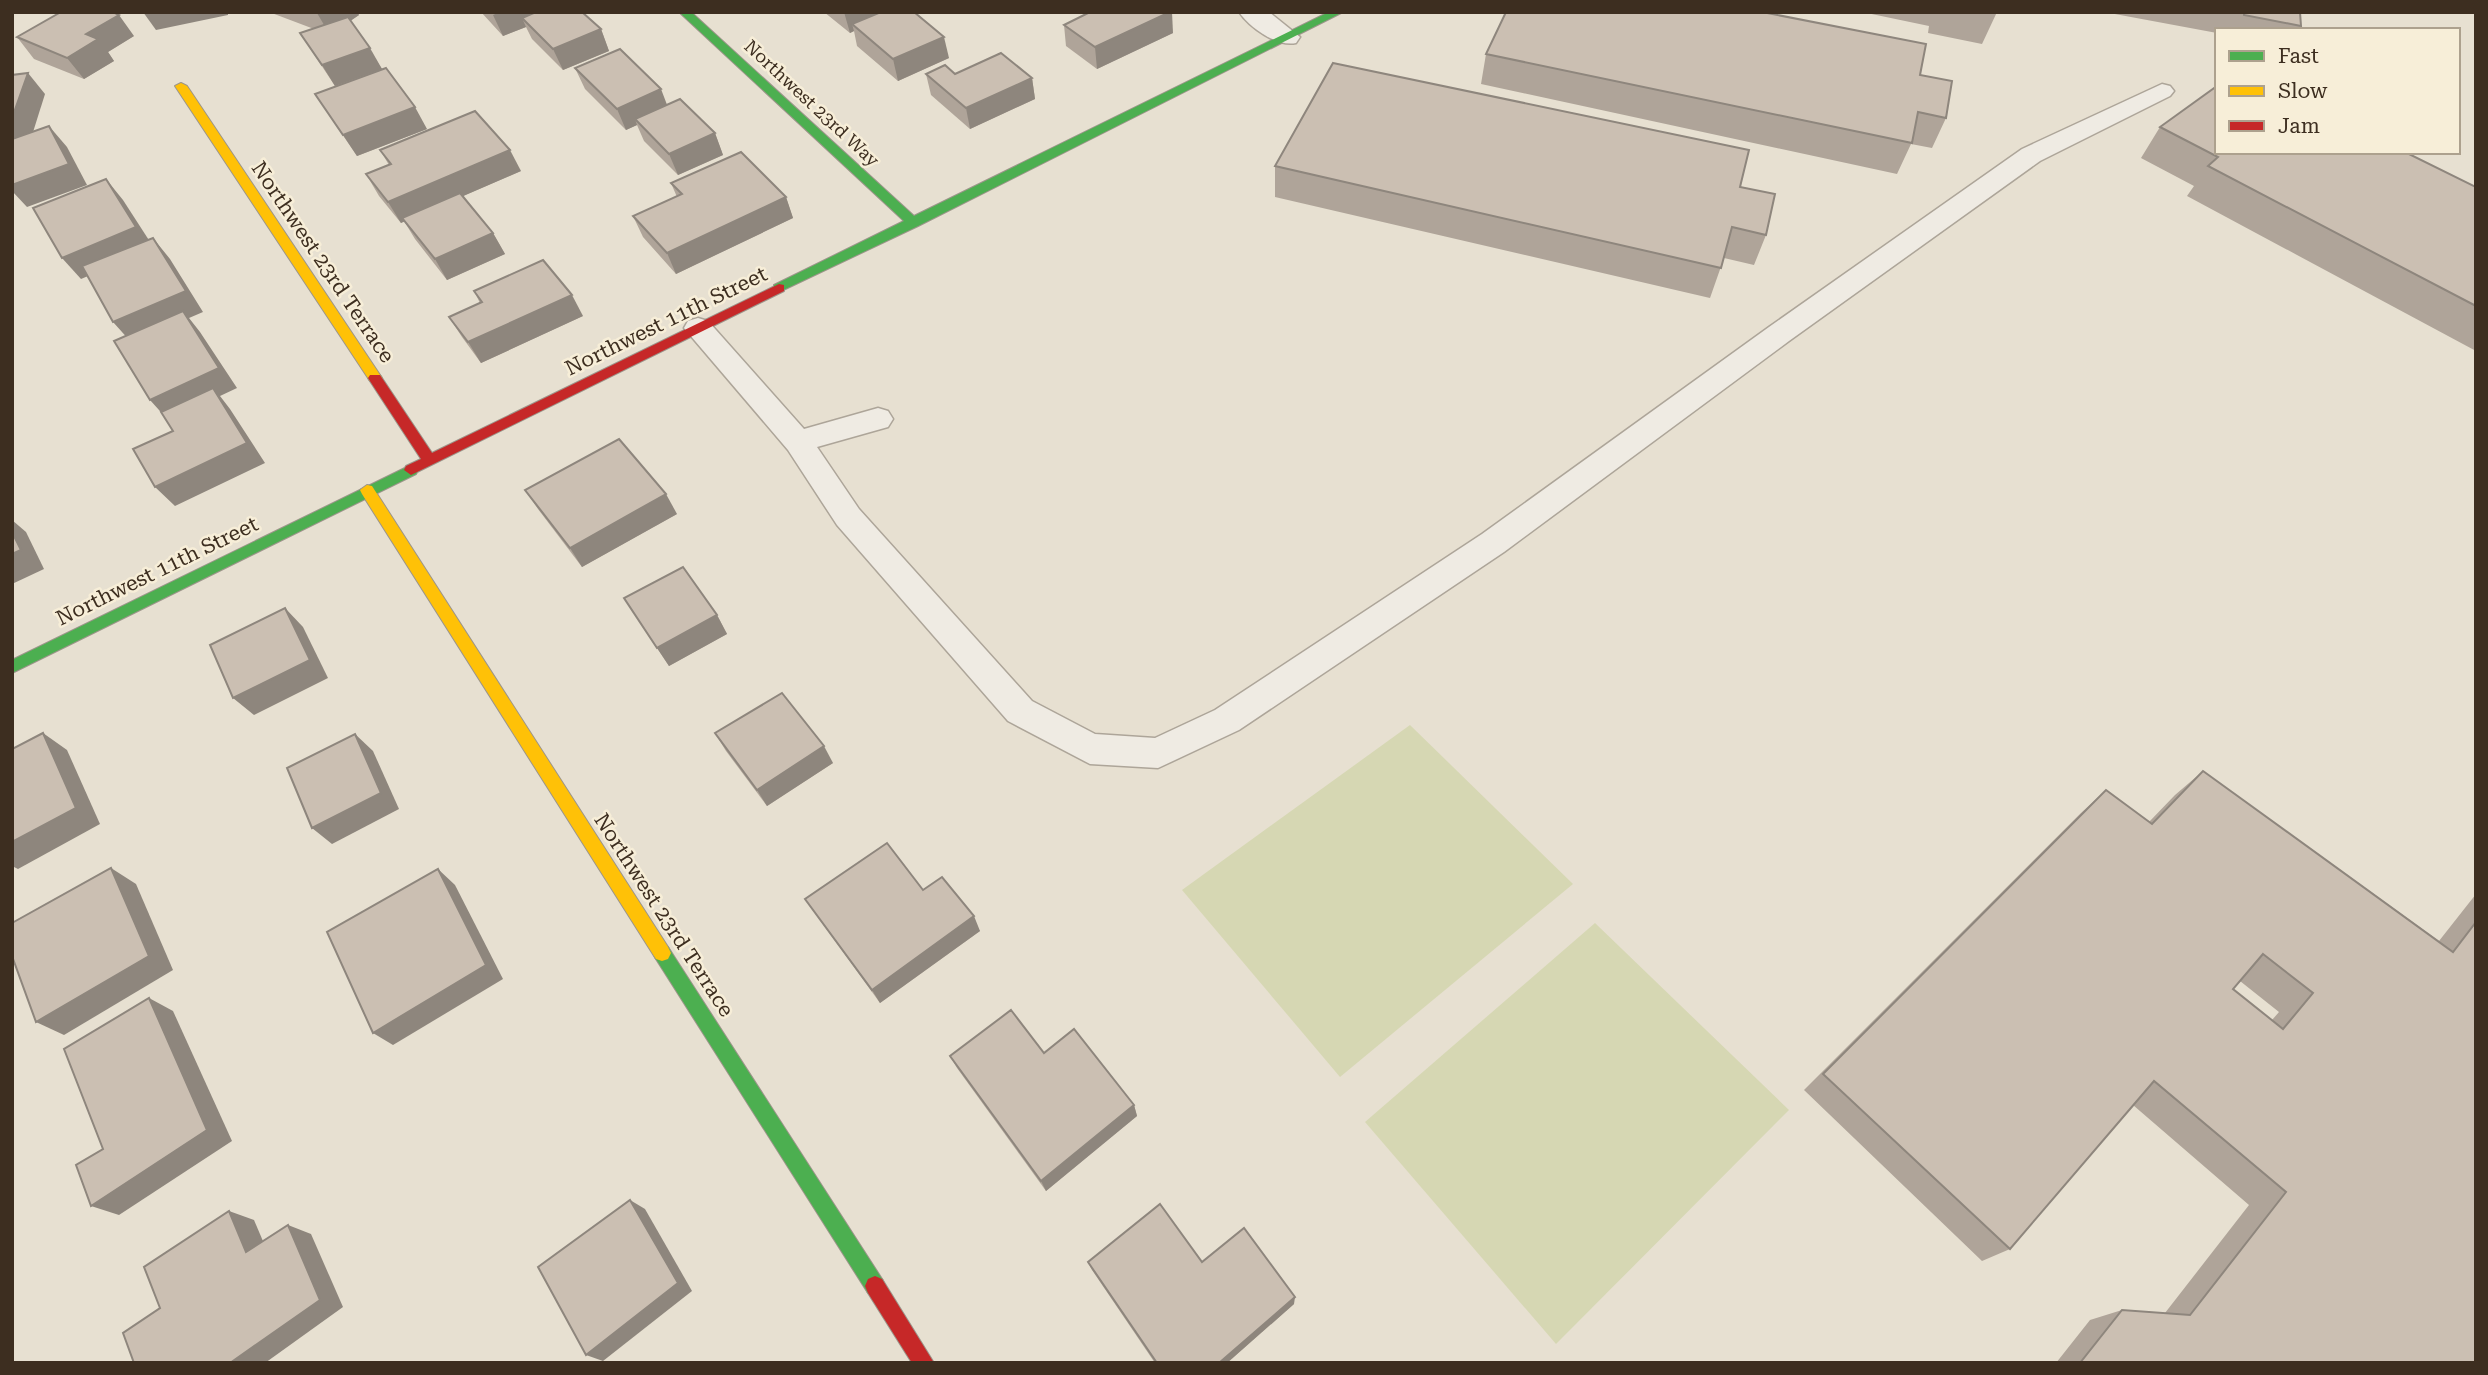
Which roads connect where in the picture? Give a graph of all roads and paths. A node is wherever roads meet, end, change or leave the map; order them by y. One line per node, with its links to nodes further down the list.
1 (684, 12): 7 (street, Northwest 23rd Way)
2 (1252, 12): 4 (street)
3 (1338, 12): 4 (street, Northwest 11th Street)
4 (1287, 37): 7 (street, Northwest 11th Street)
5 (181, 86): 11 (street, Northwest 23rd Terrace)
6 (2162, 91): 10 (lane)
7 (914, 223): 8 (street, Northwest 11th Street)
8 (698, 328): 10 (lane); 11 (street, Northwest 11th Street)
9 (878, 419): 10 (lane)
10 (798, 442)
11 (429, 460): 12 (street, Northwest 11th Street)
12 (368, 490): 13 (street, Northwest 11th Street); 14 (street, Northwest 23rd Terrace)
13 (12, 667)
14 (924, 1363)

